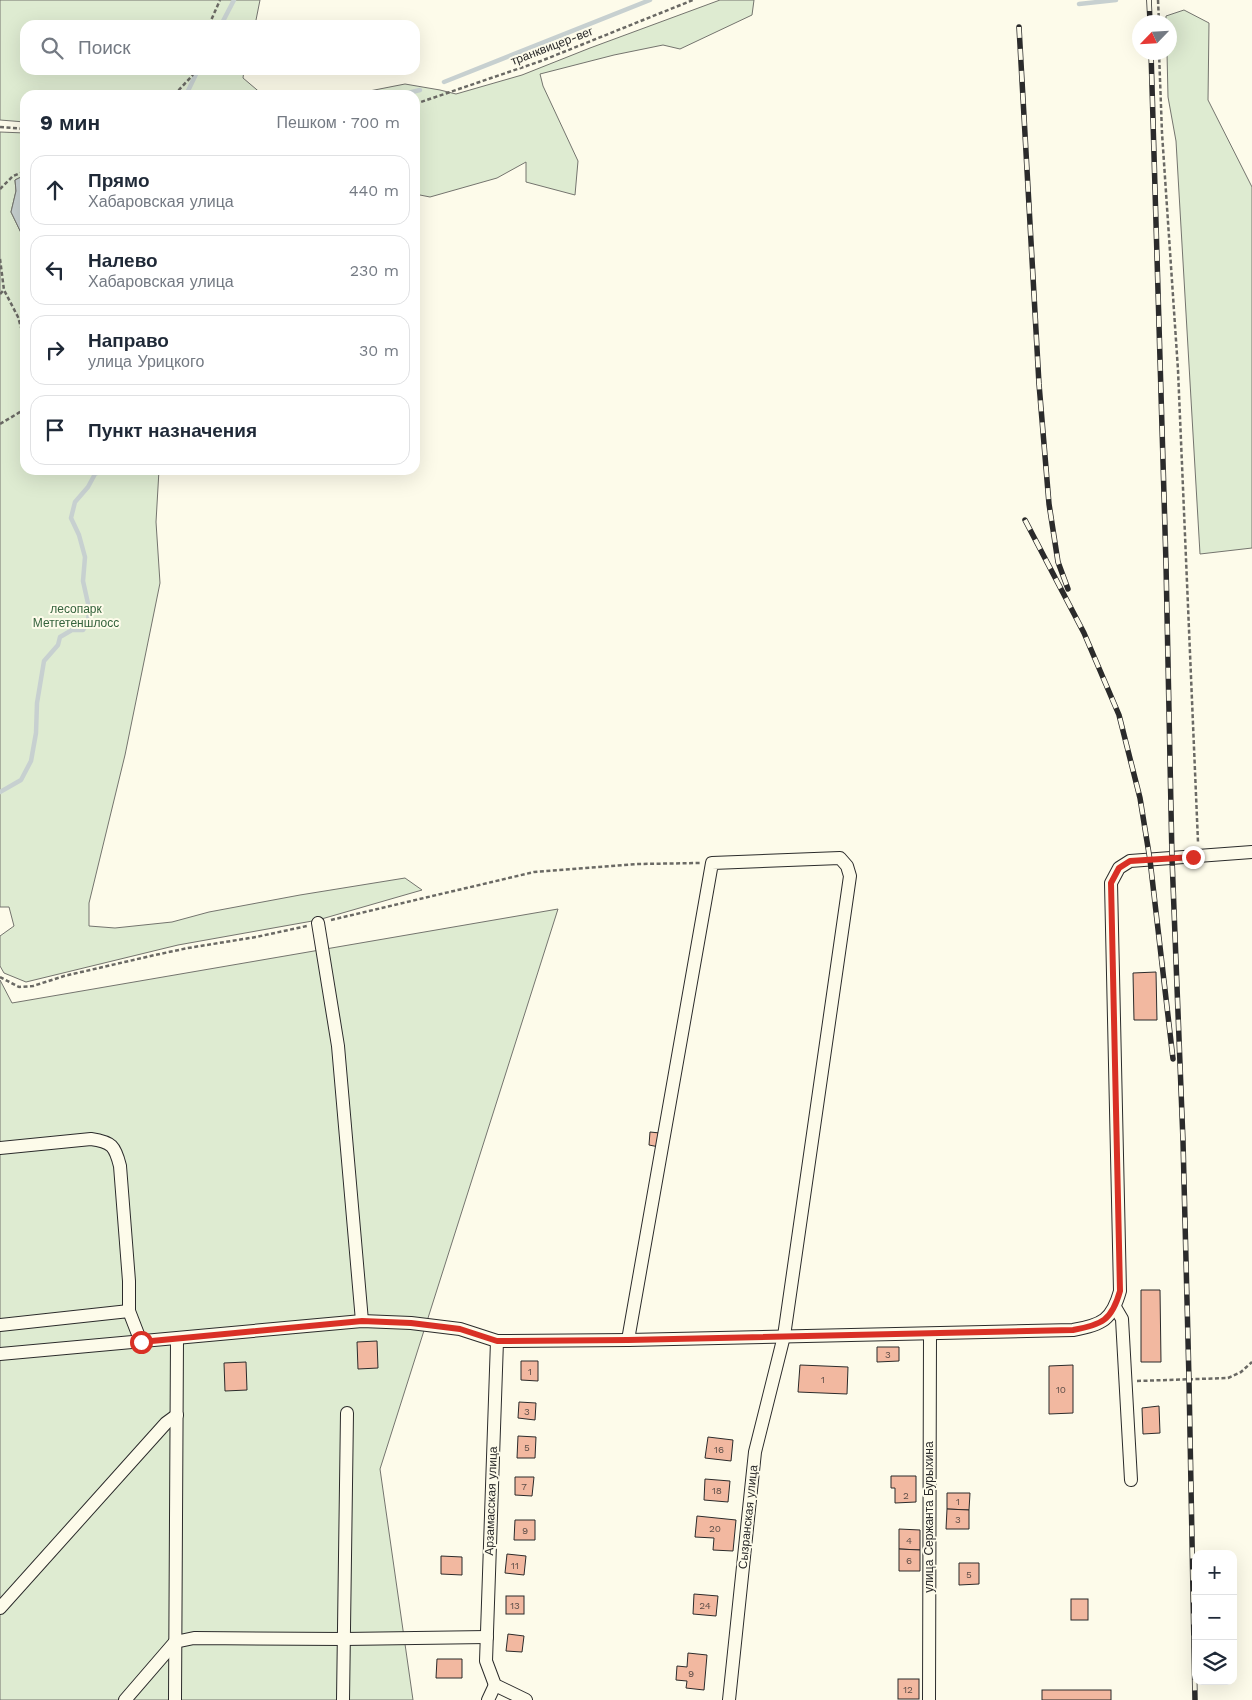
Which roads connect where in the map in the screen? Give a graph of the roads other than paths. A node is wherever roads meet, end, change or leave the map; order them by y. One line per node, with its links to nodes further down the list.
1 (1252, 852): 4 (street)
2 (318, 923): 6 (street)
3 (0, 1148): 5 (street)
4 (1115, 1307): 8 (street); 17 (street)
5 (129, 1311): 7 (street); 13 (street)
6 (362, 1321): 10 (street); 12 (street)
7 (0, 1325)
8 (930, 1334): 9 (street); 29 (street, улица Сержанта Бурыхина)
9 (784, 1336): 11 (street); 11 (street, Сызранская улица); 28 (street, Сызранская улица)
10 (177, 1339): 13 (street); 16 (street)
11 (628, 1340): 12 (street)
12 (497, 1341): 19 (street, Арзамасская улица)
13 (141, 1342): 14 (street)
14 (2, 1356)
15 (347, 1413): 20 (street)
16 (177, 1415): 18 (street); 21 (street)
17 (1131, 1480)
18 (0, 1608)
19 (487, 1638): 20 (street); 22 (street, Арзамасская улица)
20 (344, 1639): 21 (street); 25 (street)
21 (175, 1642): 23 (street); 24 (street)
22 (495, 1685): 26 (street); 27 (street)
23 (125, 1700)
24 (175, 1700)
25 (343, 1700)
26 (488, 1700)
27 (526, 1700)
28 (729, 1700)
29 (929, 1700)

